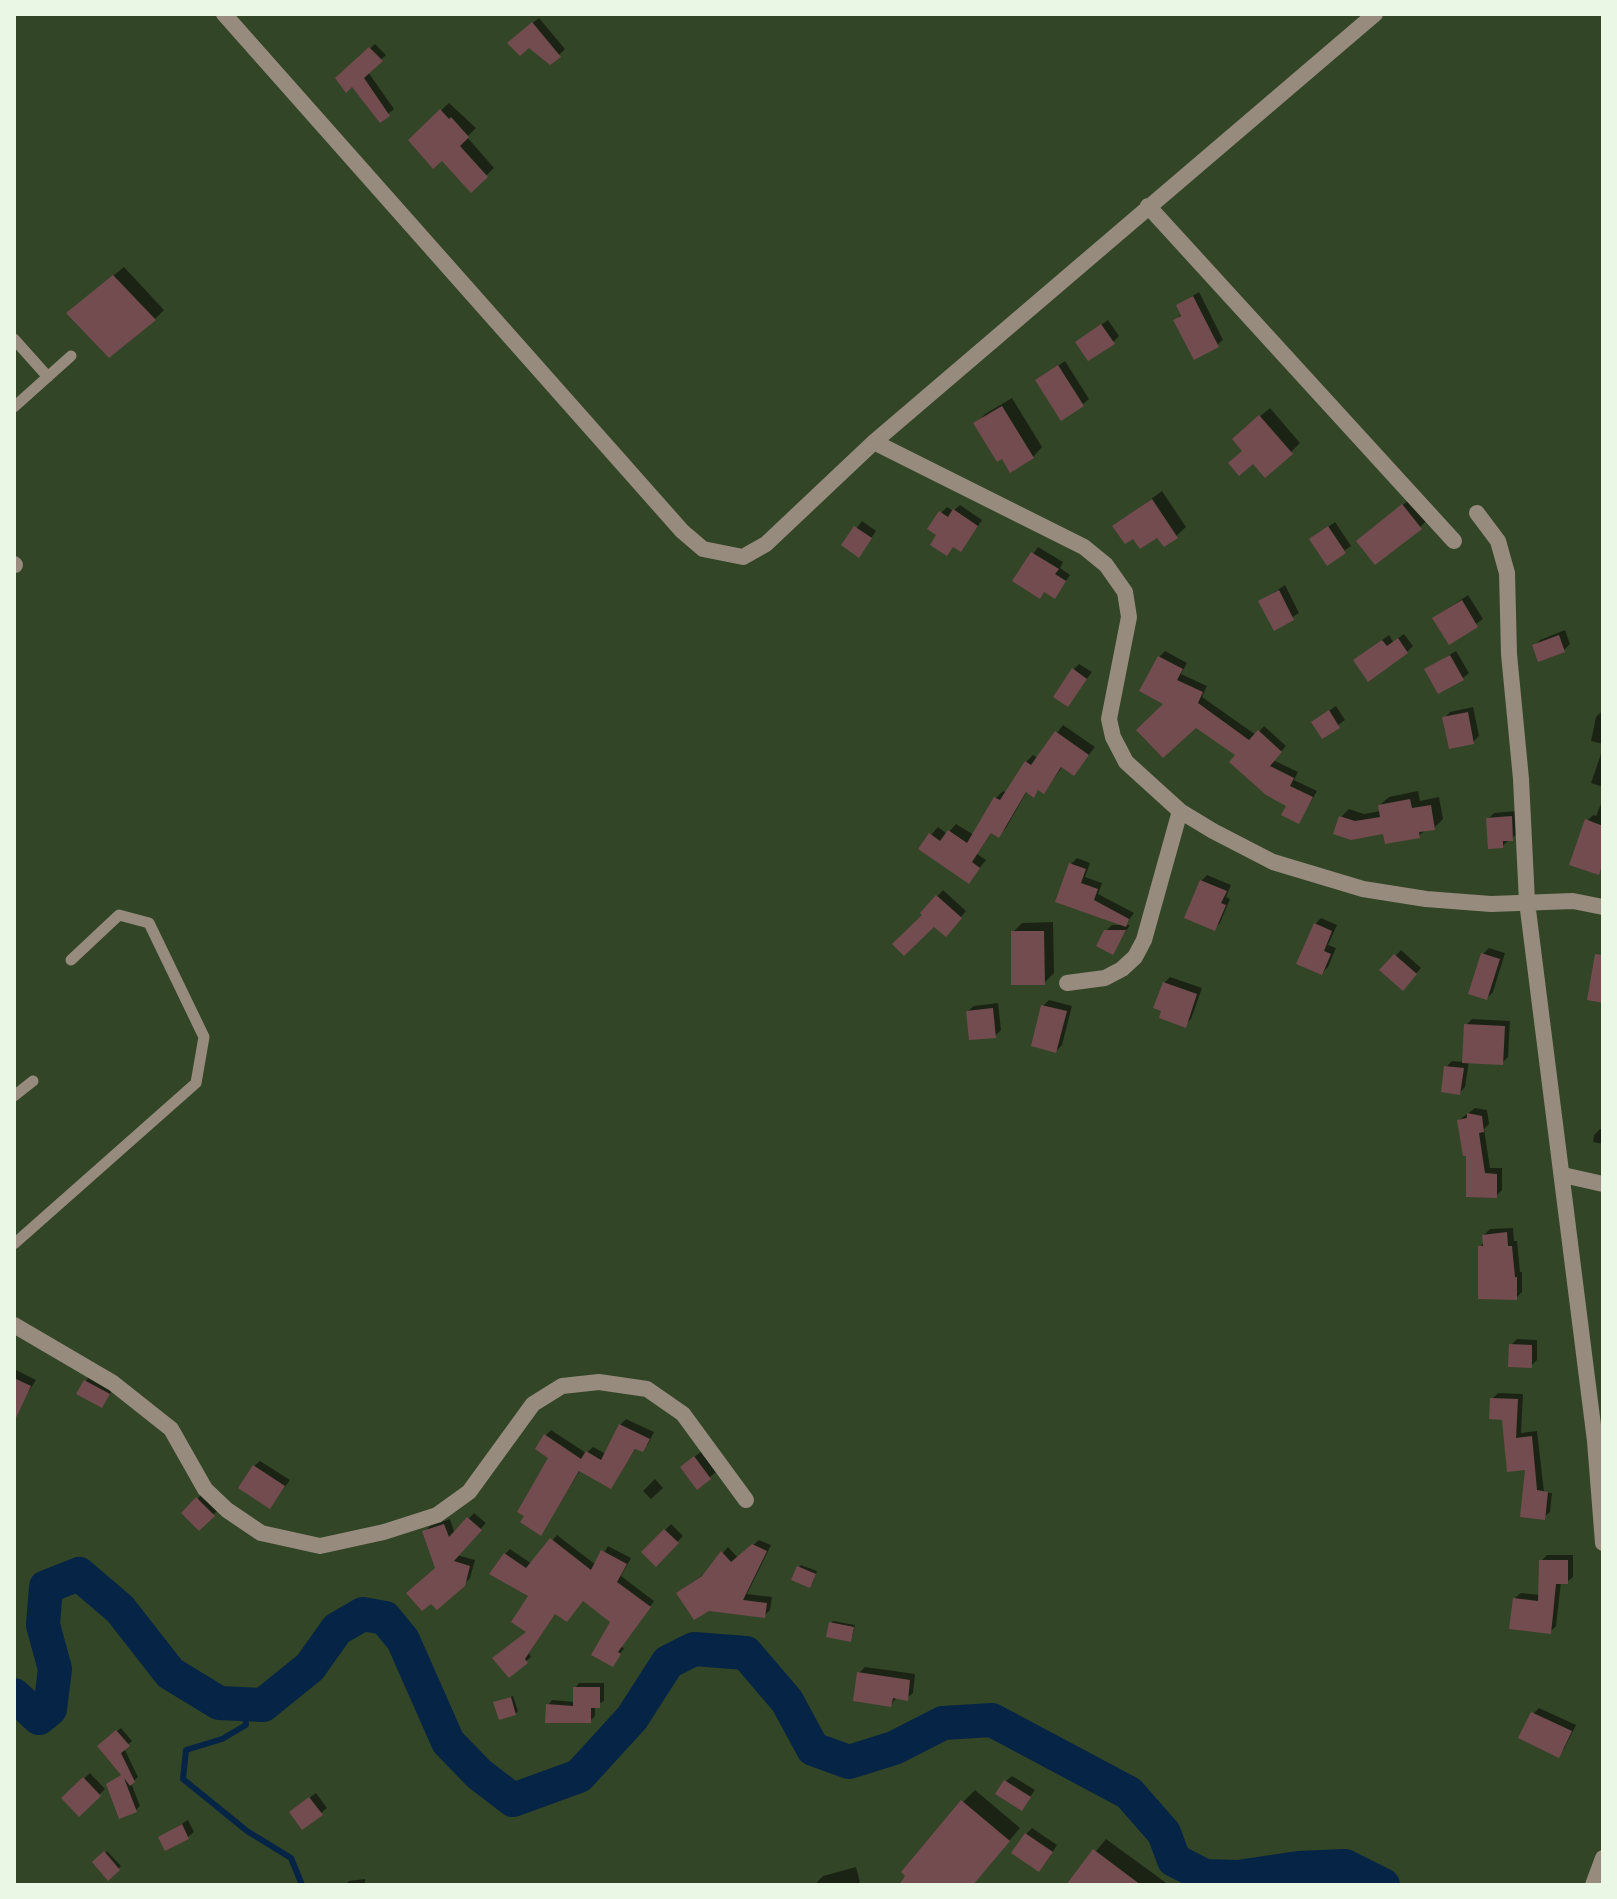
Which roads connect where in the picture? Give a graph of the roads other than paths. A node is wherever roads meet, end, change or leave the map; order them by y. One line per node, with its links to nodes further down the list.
1 (224, 14): 8 (street)
2 (1375, 14): 3 (street)
3 (1148, 206): 8 (street); 10 (street)
4 (14, 339): 6 (lane)
5 (71, 356): 6 (lane)
6 (48, 377): 7 (lane)
7 (14, 407)
8 (874, 442): 11 (street)
9 (1477, 513): 12 (street)
10 (1454, 541)
11 (1180, 811): 12 (street); 15 (street)
12 (1527, 902): 13 (street); 18 (street)
13 (1603, 907)
14 (71, 960): 20 (lane)
15 (1067, 983)
16 (33, 1081): 17 (lane)
17 (14, 1096)
18 (1563, 1175): 19 (street); 23 (street)
19 (1603, 1184)
20 (14, 1244)
21 (14, 1325): 22 (street)
22 (746, 1500)
23 (1603, 1543)
24 (1603, 1858): 25 (street)
25 (1593, 1885)

